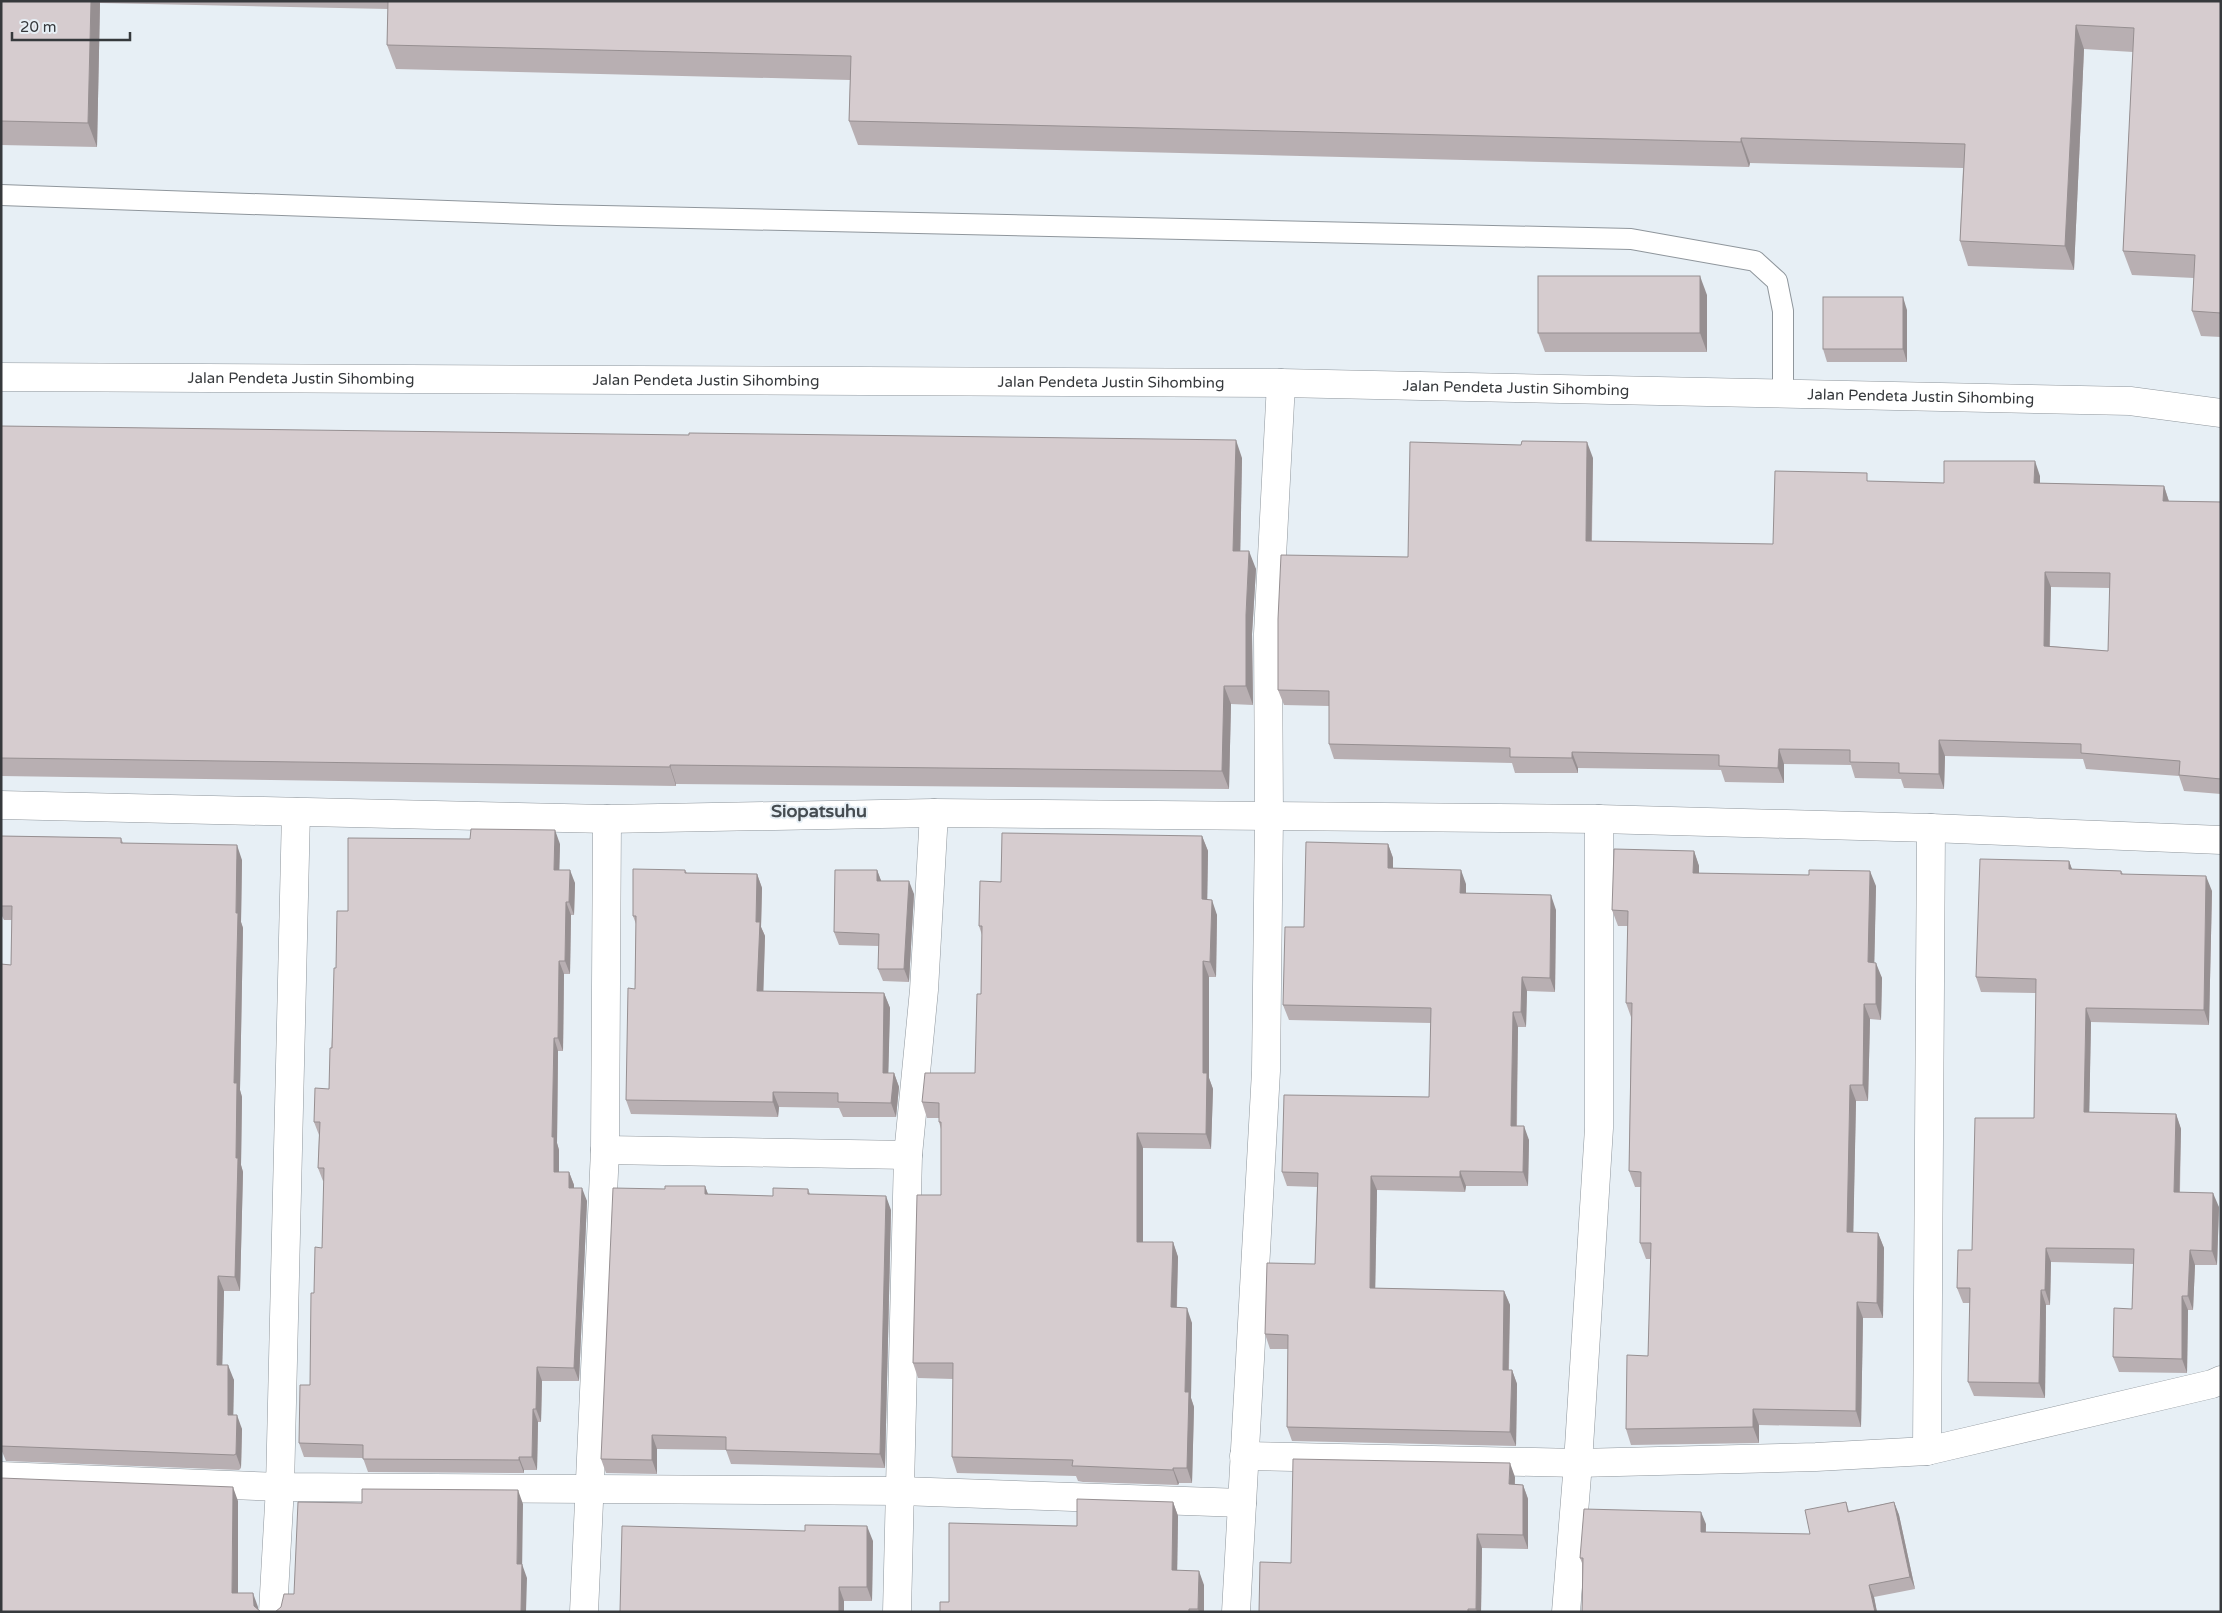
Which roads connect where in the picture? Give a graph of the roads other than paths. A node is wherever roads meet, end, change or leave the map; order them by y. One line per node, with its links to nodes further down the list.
1 (1, 195): 4 (lane)
2 (1, 377): 3 (street, Jalan Pendeta Justin Sihombing)
3 (1282, 383): 4 (street, Jalan Pendeta Justin Sihombing); 9 (street)
4 (1783, 394): 5 (street, Jalan Pendeta Justin Sihombing)
5 (2221, 413)
6 (1, 805): 7 (street)
7 (296, 812): 10 (street); 21 (street)
8 (934, 813): 9 (street); 10 (street); 15 (street)
9 (1269, 817): 11 (street); 18 (street)
10 (607, 819): 14 (street)
11 (1599, 819): 12 (street); 19 (street)
12 (1932, 828): 13 (street); 17 (street)
13 (2221, 840)
14 (605, 1150): 15 (street); 22 (street)
15 (908, 1155): 23 (street)
16 (2221, 1380): 17 (street)
17 (1927, 1452): 19 (street)
18 (1244, 1456): 19 (street); 24 (street)
19 (1578, 1463): 29 (street)
20 (1, 1476): 21 (street)
21 (280, 1487): 22 (street); 25 (street)
22 (589, 1488): 23 (street); 26 (street)
23 (901, 1491): 24 (street); 27 (street)
24 (1242, 1502): 28 (street)
25 (274, 1612)
26 (584, 1612)
27 (897, 1612)
28 (1236, 1612)
29 (1566, 1612)

